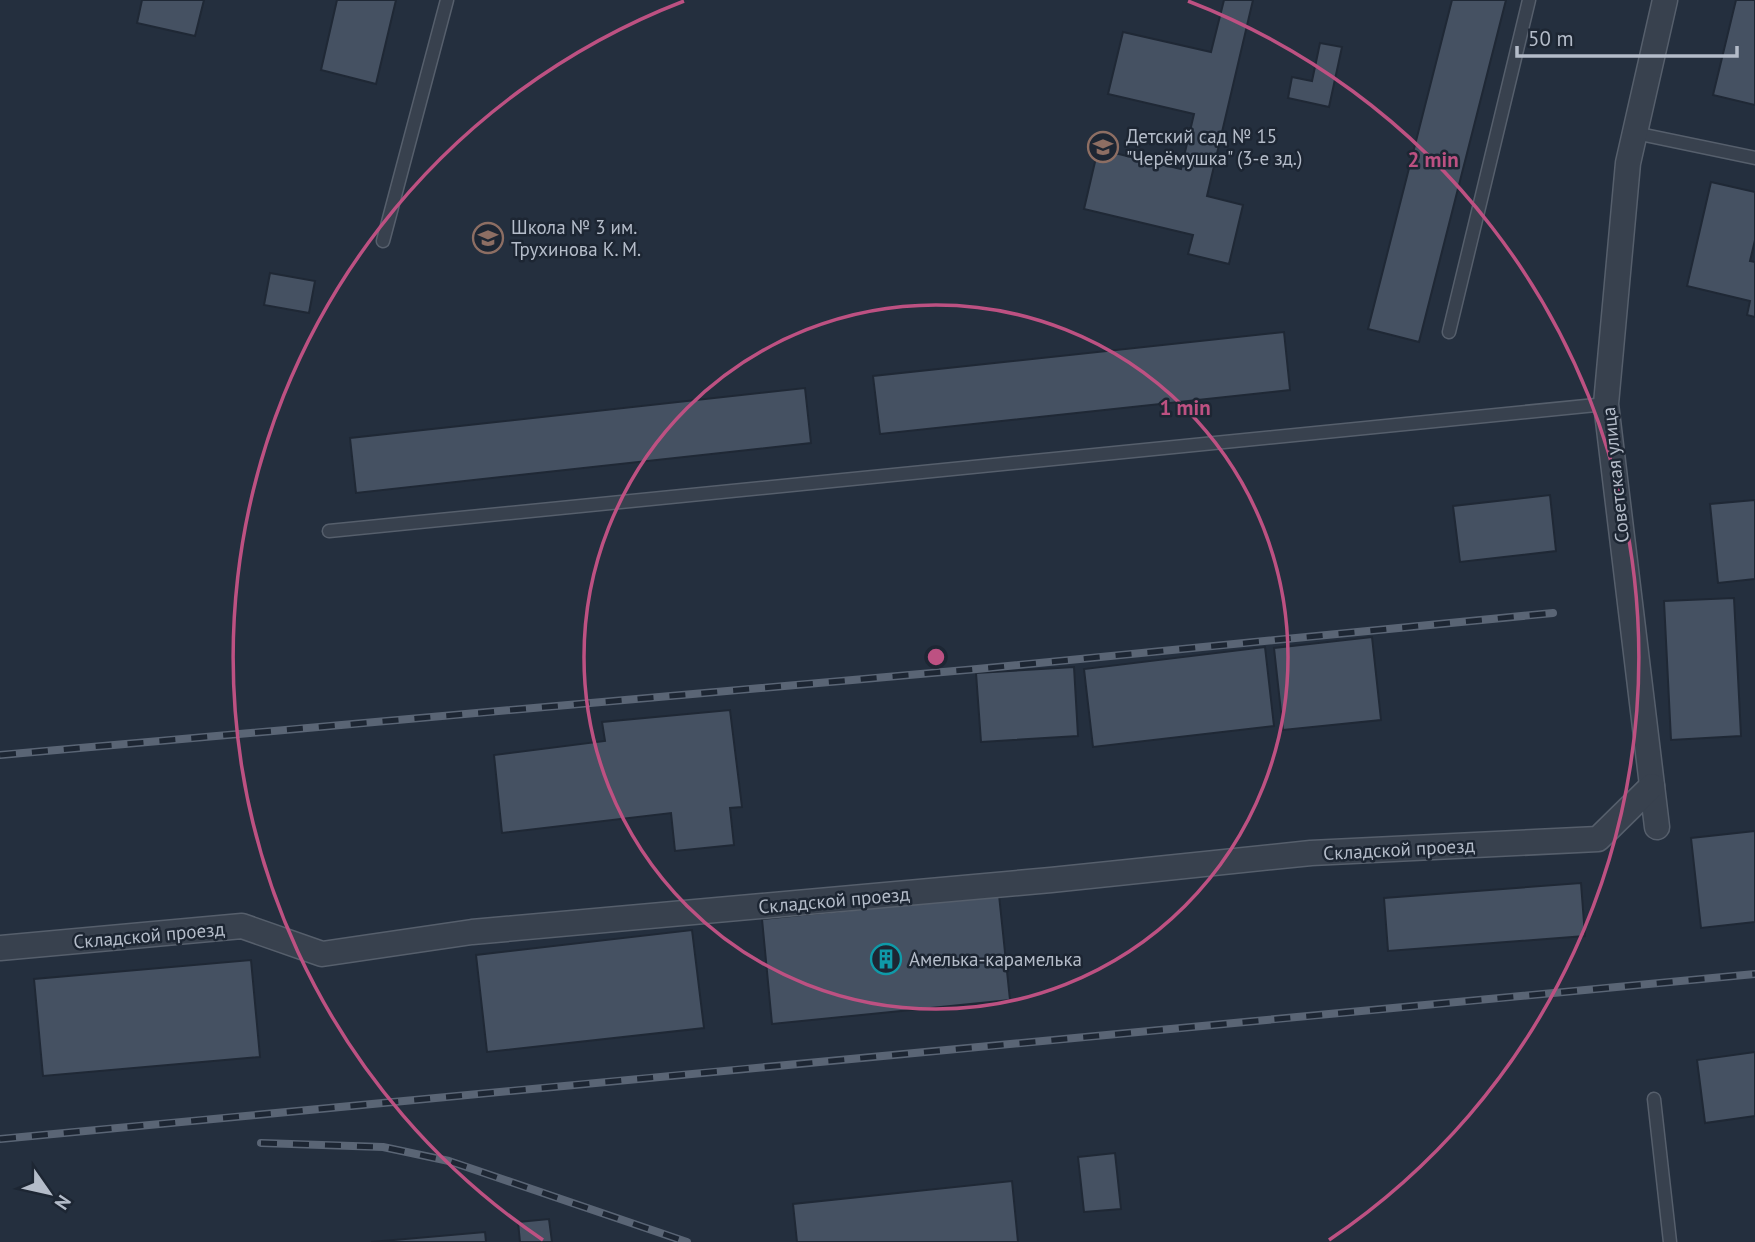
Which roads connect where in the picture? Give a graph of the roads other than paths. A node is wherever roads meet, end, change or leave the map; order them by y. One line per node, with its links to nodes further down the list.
1 (447, 0): 6 (lane)
2 (1529, 0): 7 (lane)
3 (1665, 0): 4 (street, Советская улица)
4 (1635, 133): 5 (lane); 8 (street, Советская улица)
5 (1755, 158)
6 (383, 241)
7 (1449, 332)
8 (1606, 404): 9 (lane); 10 (street, Советская улица)
9 (329, 531)
10 (1652, 786): 11 (street, Советская улица); 12 (street, Складской проезд)
11 (1657, 827)
12 (0, 948)
13 (1654, 1099): 14 (lane)
14 (1670, 1242)

